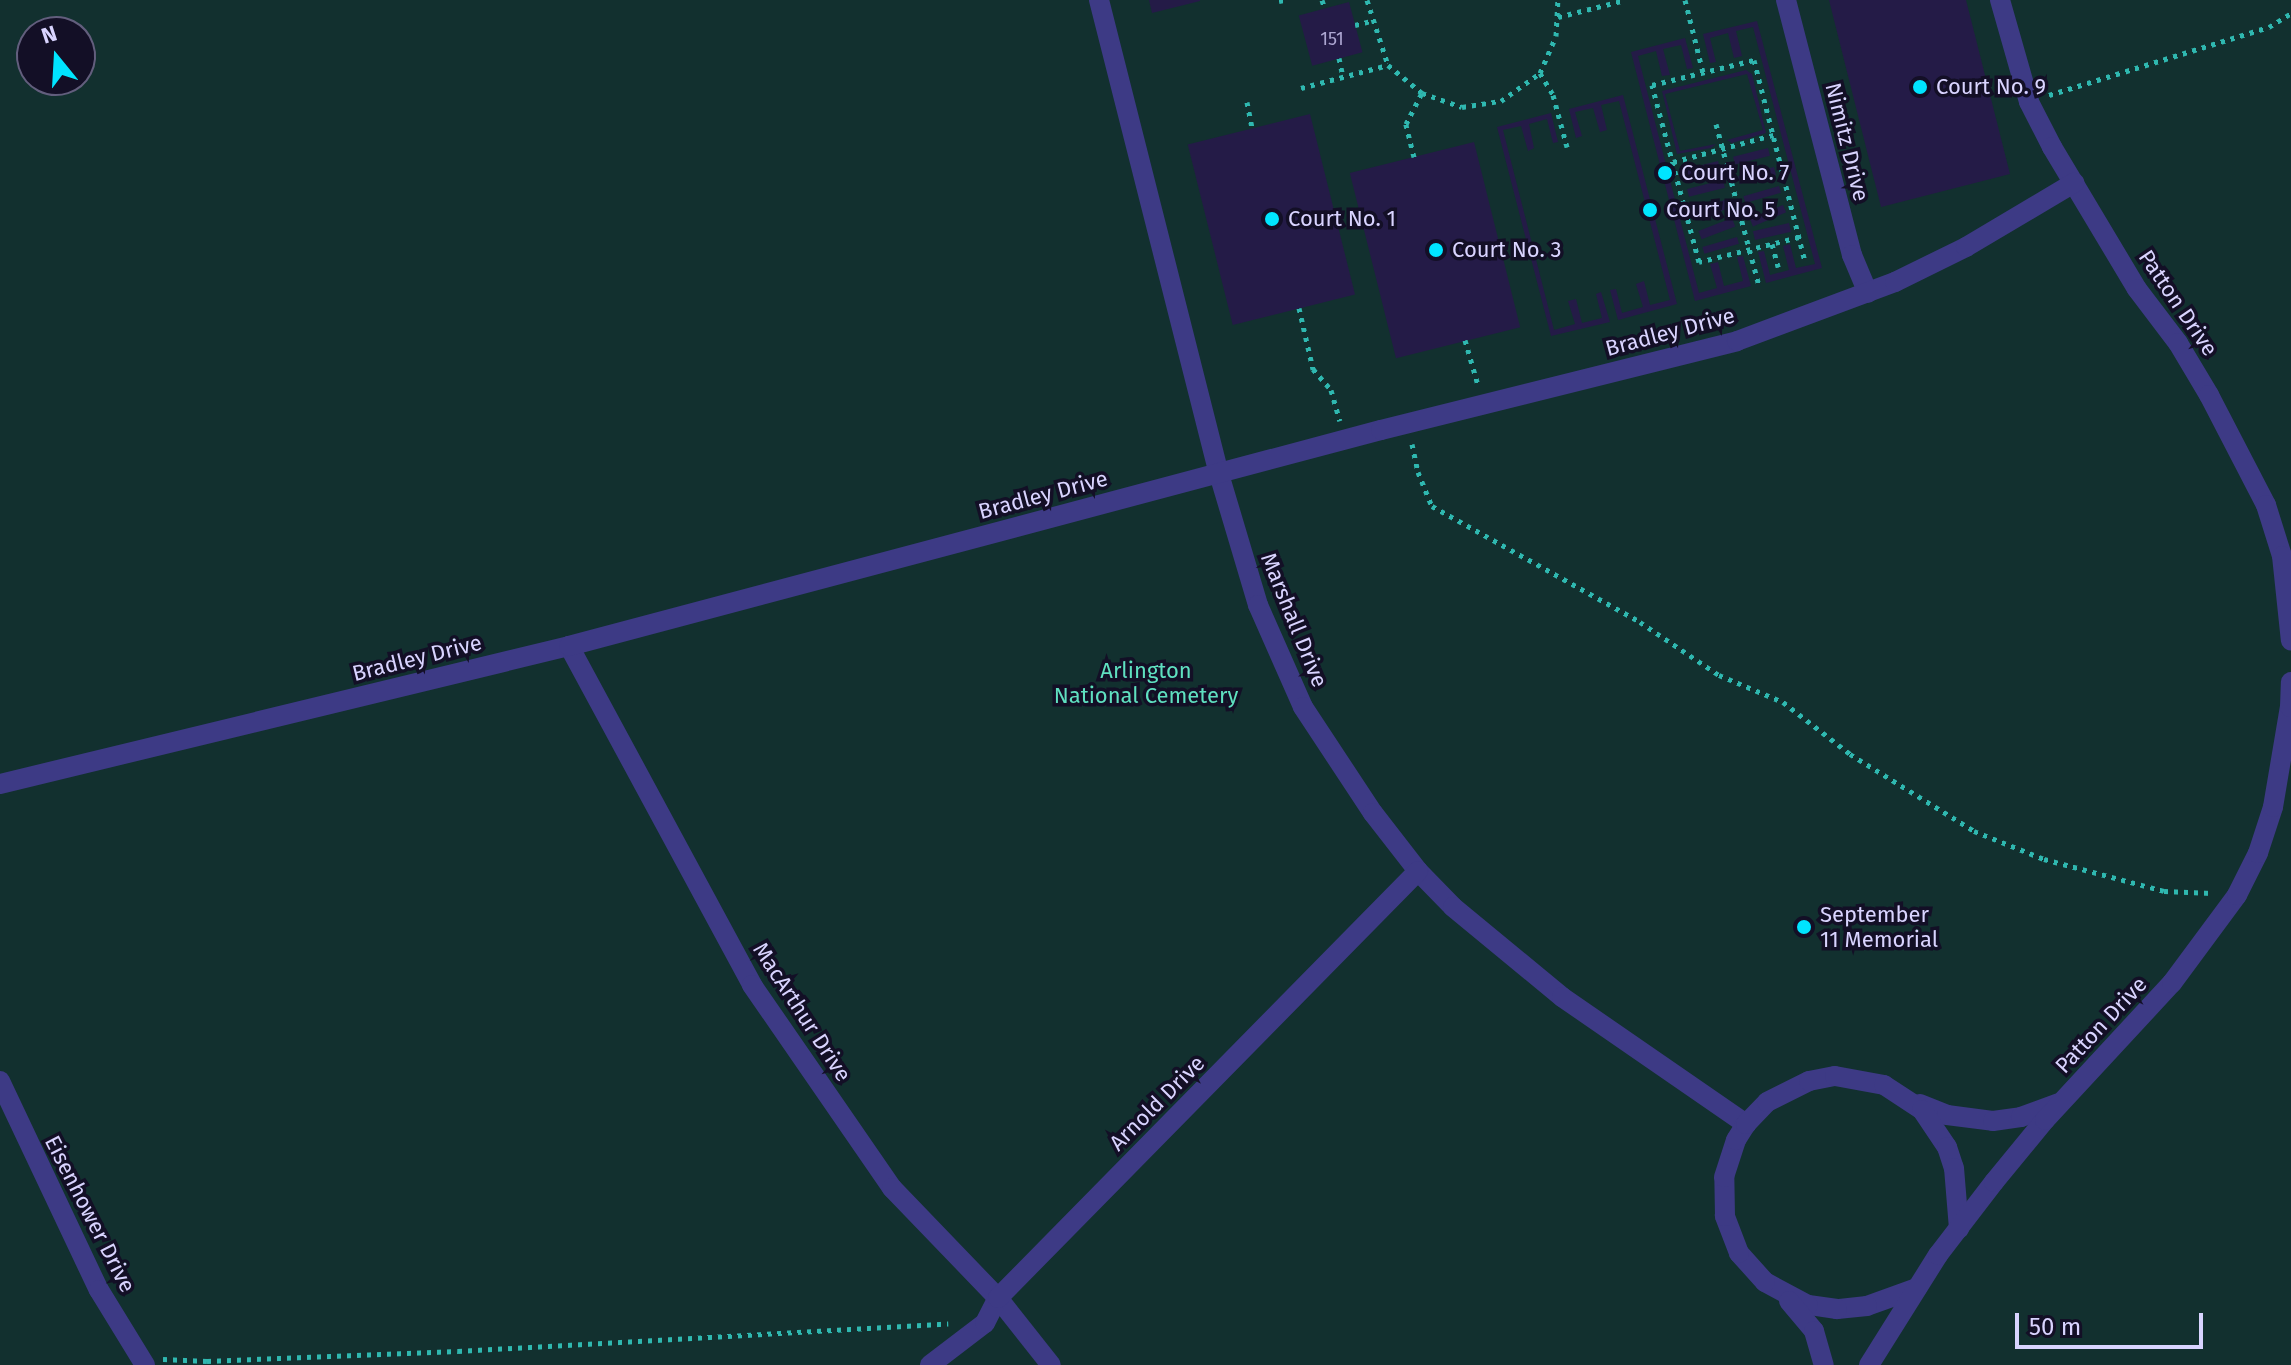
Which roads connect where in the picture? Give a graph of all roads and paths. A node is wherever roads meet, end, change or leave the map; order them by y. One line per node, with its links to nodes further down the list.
1 (1099, 0): 44 (lane, Marshall Drive)
2 (1322, 0): 10 (path)
3 (1367, 0): 13 (path)
4 (1558, 0): 12 (path)
5 (1625, 0): 9 (path)
6 (1685, 0): 17 (path)
7 (1786, 0): 38 (lane, Nimitz Drive)
8 (2000, 0): 23 (lane, Patton Drive)
9 (1608, 2): 12 (path)
10 (1325, 9)
11 (2291, 13): 23 (path)
12 (1558, 17): 18 (path)
13 (1371, 21): 14 (path); 16 (path)
14 (1355, 25)
15 (1339, 58): 19 (path)
16 (1388, 65): 19 (path); 21 (path)
17 (1703, 72): 26 (path); 30 (path)
18 (1540, 73): 21 (path); 27 (path)
19 (1343, 77): 20 (path)
20 (1301, 88)
21 (1422, 93): 29 (path)
22 (1247, 102): 25 (path)
23 (2029, 102): 31 (lane, Patton Drive)
24 (1716, 124): 28 (path)
25 (1252, 128)
26 (1773, 135): 28 (path); 32 (path)
27 (1567, 147)
28 (1723, 151): 30 (path); 34 (path)
29 (1414, 157)
30 (1673, 162): 34 (path)
31 (2074, 183): 38 (lane, Bradley Drive); 45 (lane, Patton Drive)
32 (1799, 237): 33 (path); 35 (path)
33 (1772, 244): 34 (path); 36 (path)
34 (1749, 250): 37 (path)
35 (1805, 261)
36 (1778, 267)
37 (1759, 286)
38 (1868, 293): 41 (lane, Bradley Drive)
39 (1299, 308): 43 (path)
40 (1465, 340): 41 (path)
41 (1483, 404): 42 (lane, Bradley Drive)
42 (1407, 424): 43 (lane, Bradley Drive); 50 (path)
43 (1345, 440): 44 (lane, Bradley Drive)
44 (1219, 474): 46 (lane, Bradley Drive); 49 (lane, Marshall Drive)
45 (2291, 641)
46 (569, 646): 48 (lane, Bradley Drive); 58 (lane, MacArthur Drive)
47 (2291, 682): 50 (lane, Patton Drive)
48 (0, 784)
49 (1418, 871): 54 (lane, Marshall Drive); 58 (lane, Arnold Drive)
50 (2237, 895): 53 (lane, Patton Drive)
51 (0, 1081): 60 (lane, Eisenhower Drive)
52 (1904, 1095): 53 (lane); 54 (lane); 55 (lane)
53 (2063, 1102): 55 (lane, Patton Drive)
54 (1746, 1124): 57 (lane)
55 (1959, 1229): 56 (lane, Patton Drive)
56 (1917, 1288): 57 (lane); 64 (lane, Patton Drive)
57 (1780, 1293): 63 (lane)
58 (998, 1298): 59 (lane, Arnold Drive); 62 (lane, MacArthur Drive)
59 (985, 1323): 60 (path); 61 (lane, Arnold Drive)
60 (142, 1361)
61 (930, 1365)
62 (1051, 1365)
63 (1824, 1365)
64 (1869, 1365)

